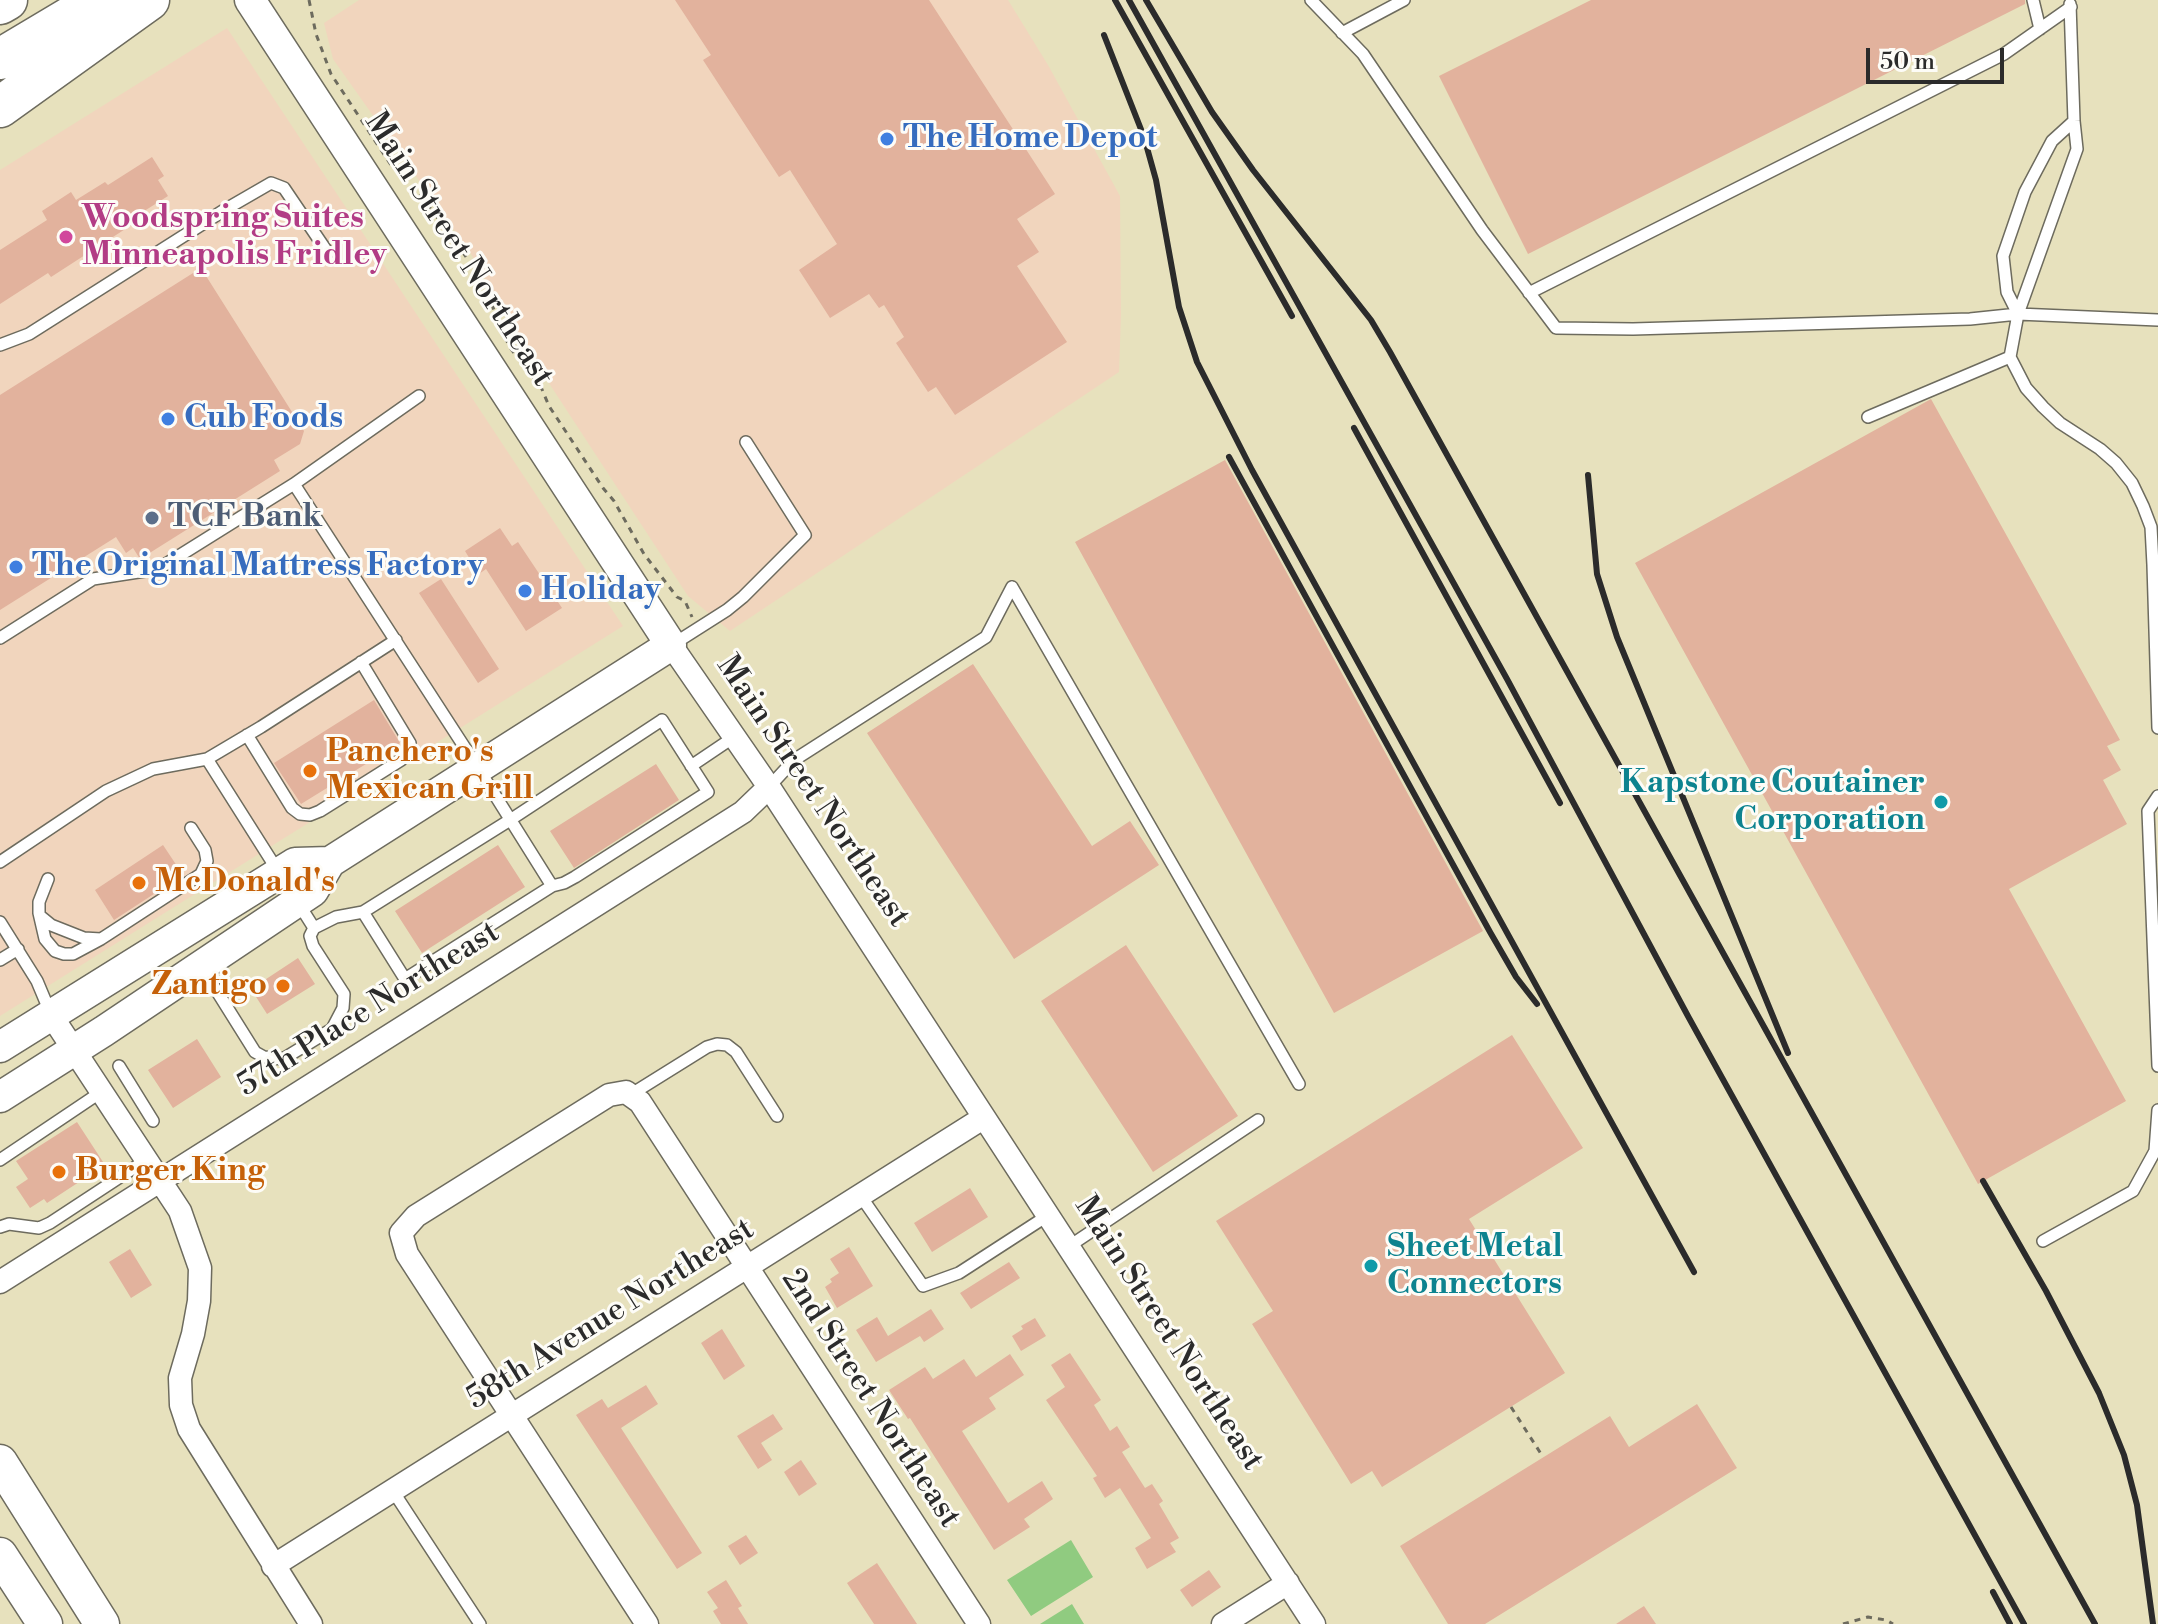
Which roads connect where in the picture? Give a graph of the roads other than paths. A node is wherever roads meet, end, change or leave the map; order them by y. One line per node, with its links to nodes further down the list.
1 (7, 0): 8 (highway)
2 (99, 0): 12 (highway)
3 (149, 0): 13 (highway)
4 (250, 0): 27 (street, Main Street Northeast)
5 (1311, 0): 11 (lane)
6 (1404, 0): 11 (lane)
7 (2033, 0): 10 (lane)
8 (0, 4)
9 (2070, 4): 10 (lane); 14 (lane)
10 (2040, 29): 16 (lane)
11 (1342, 33): 16 (lane)
12 (0, 59)
13 (0, 107)
14 (2074, 121): 17 (lane); 17 (lane)
15 (328, 253): 19 (lane)
16 (1529, 293): 17 (lane)
17 (2018, 314): 18 (lane); 20 (lane)
18 (2158, 320)
19 (0, 345)
20 (2010, 357): 22 (lane); 29 (lane)
21 (419, 396): 24 (lane)
22 (1868, 417)
23 (746, 442): 27 (lane)
24 (294, 484): 25 (lane); 26 (lane)
25 (0, 638)
26 (396, 640): 28 (lane); 34 (lane)
27 (671, 645): 31 (street, Main Street Northeast); 34 (street)
28 (361, 662): 30 (lane); 30 (lane)
29 (2158, 728)
30 (247, 735): 32 (lane)
31 (734, 737): 33 (lane); 35 (street, Main Street Northeast)
32 (207, 759): 39 (lane); 41 (lane)
33 (691, 766): 37 (lane); 43 (lane)
34 (478, 768): 37 (lane); 40 (street)
35 (769, 787): 58 (lane); 64 (street, Main Street Northeast); 69 (street, 57th Place Northeast)
36 (2158, 796): 57 (lane)
37 (510, 820): 43 (lane); 45 (lane)
38 (191, 828): 49 (lane)
39 (0, 862)
40 (330, 862): 41 (street); 44 (street)
41 (279, 874): 44 (lane); 53 (street)
42 (48, 879): 46 (lane)
43 (552, 886): 45 (lane)
44 (297, 902): 48 (lane); 52 (street)
45 (363, 912): 48 (lane)
46 (39, 914): 49 (lane); 49 (lane)
47 (0, 922): 50 (lane)
48 (314, 928): 52 (lane)
49 (101, 939)
50 (18, 949): 51 (lane); 53 (lane)
51 (0, 960)
52 (201, 966): 55 (street)
53 (51, 1015): 54 (street); 55 (street)
54 (0, 1047)
55 (73, 1050): 59 (street); 61 (street)
56 (119, 1066): 66 (lane)
57 (2158, 1066)
58 (1299, 1084)
59 (101, 1092): 67 (lane); 68 (street)
60 (628, 1093): 63 (lane); 75 (street, 2nd Street Northeast); 77 (street)
61 (0, 1097)
62 (2158, 1110): 73 (lane)
63 (777, 1116)
64 (983, 1118): 70 (street, 58th Avenue Northeast); 71 (street, Main Street Northeast)
65 (1258, 1120): 74 (lane)
66 (153, 1121)
67 (0, 1160)
68 (146, 1160): 69 (street); 72 (lane)
69 (160, 1180): 76 (street, 57th Place Northeast); 81 (street)
70 (860, 1195): 71 (lane); 75 (street, 58th Avenue Northeast)
71 (1047, 1216): 74 (street, Main Street Northeast)
72 (0, 1227)
73 (2043, 1241)
74 (1068, 1247): 82 (street, Main Street Northeast)
75 (746, 1267): 77 (street, 58th Avenue Northeast); 88 (street, 2nd Street Northeast)
76 (0, 1282)
77 (511, 1416): 79 (street, 58th Avenue Northeast); 87 (street)
78 (0, 1462): 84 (main road)
79 (393, 1491): 81 (street, 58th Avenue Northeast); 86 (lane)
80 (0, 1555): 83 (main road)
81 (273, 1566): 85 (street)
82 (1288, 1583): 89 (street); 90 (street, Main Street Northeast)
83 (45, 1624)
84 (102, 1624)
85 (311, 1624)
86 (480, 1624)
87 (647, 1624)
88 (979, 1624)
89 (1223, 1624)
90 (1314, 1624)

